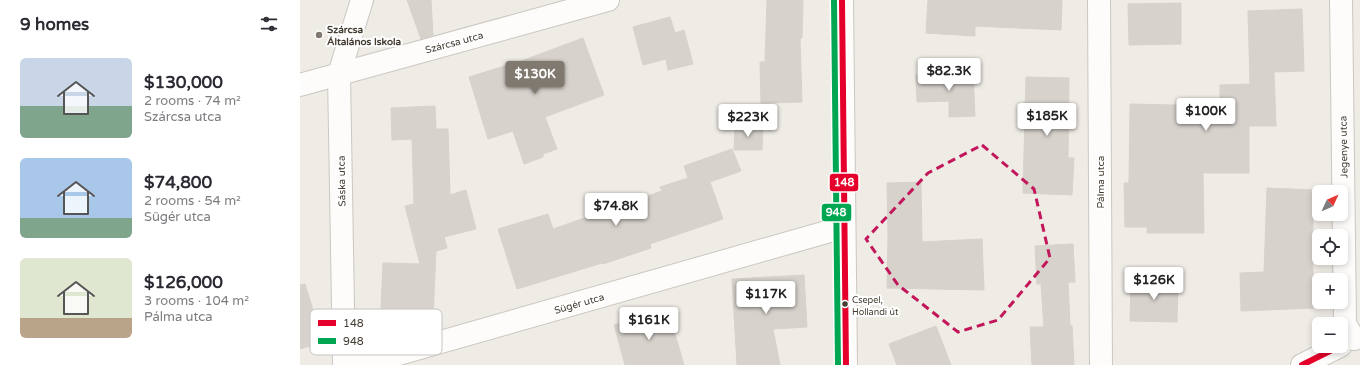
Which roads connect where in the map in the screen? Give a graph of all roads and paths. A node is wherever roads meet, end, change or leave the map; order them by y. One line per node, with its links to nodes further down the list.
1 (362, 0): 6 (street, Sáska utca)
2 (608, 0): 6 (street, Szárcsa utca)
3 (842, 0): 8 (street)
4 (1099, 0): 17 (street, Pálma utca)
5 (1341, 0): 11 (street, Jegenye utca)
6 (339, 74): 7 (street, Szárcsa utca); 9 (street, Sáska utca)
7 (300, 85)
8 (844, 227): 10 (street, Sügér utca); 16 (street)
9 (343, 309)
10 (442, 342)
11 (1349, 342): 18 (street)
12 (344, 355): 14 (street, Sáska utca)
13 (395, 355): 15 (street, Sügér utca)
14 (344, 365)
15 (360, 365)
16 (846, 365)
17 (1102, 365)
18 (1302, 365)

